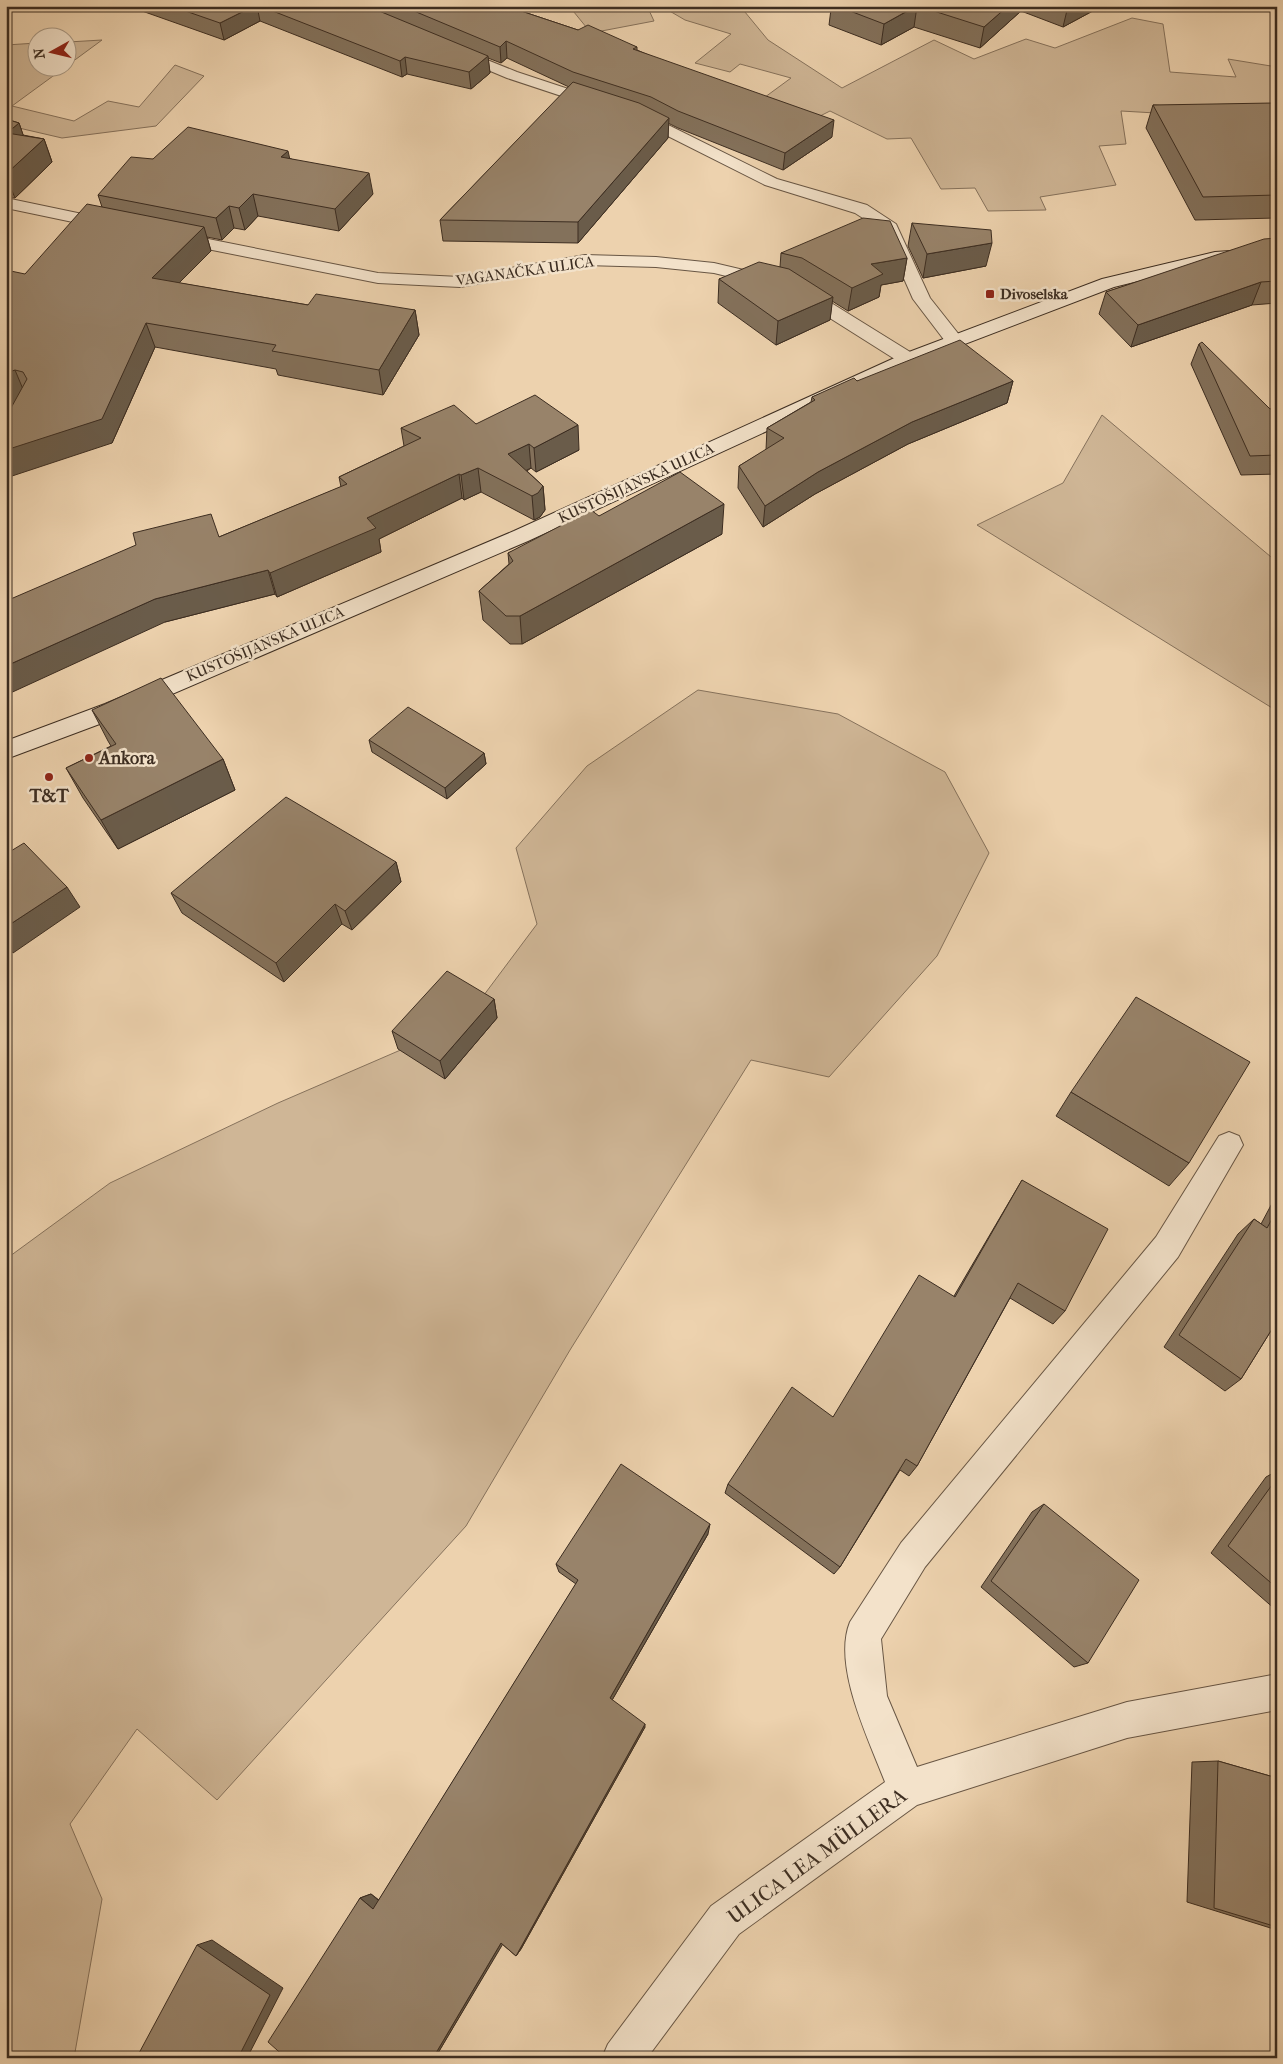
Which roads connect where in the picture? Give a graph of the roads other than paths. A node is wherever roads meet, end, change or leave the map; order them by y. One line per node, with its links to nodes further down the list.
1 (438, 44): 6 (street)
2 (6, 203): 3 (street)
3 (124, 228)
4 (154, 233): 7 (street, VAGANAČKA ULICA)
5 (1277, 253): 6 (street, KUSTOŠIJANSKA ULICA)
6 (955, 341): 7 (street, KUSTOŠIJANSKA ULICA)
7 (908, 358): 8 (street, KUSTOŠIJANSKA ULICA)
8 (6, 750)
9 (1229, 1145): 11 (street)
10 (1277, 1692): 11 (street, ULICA LEA MÜLLERA)
11 (907, 1789): 12 (street, ULICA LEA MÜLLERA)
12 (622, 2058)

